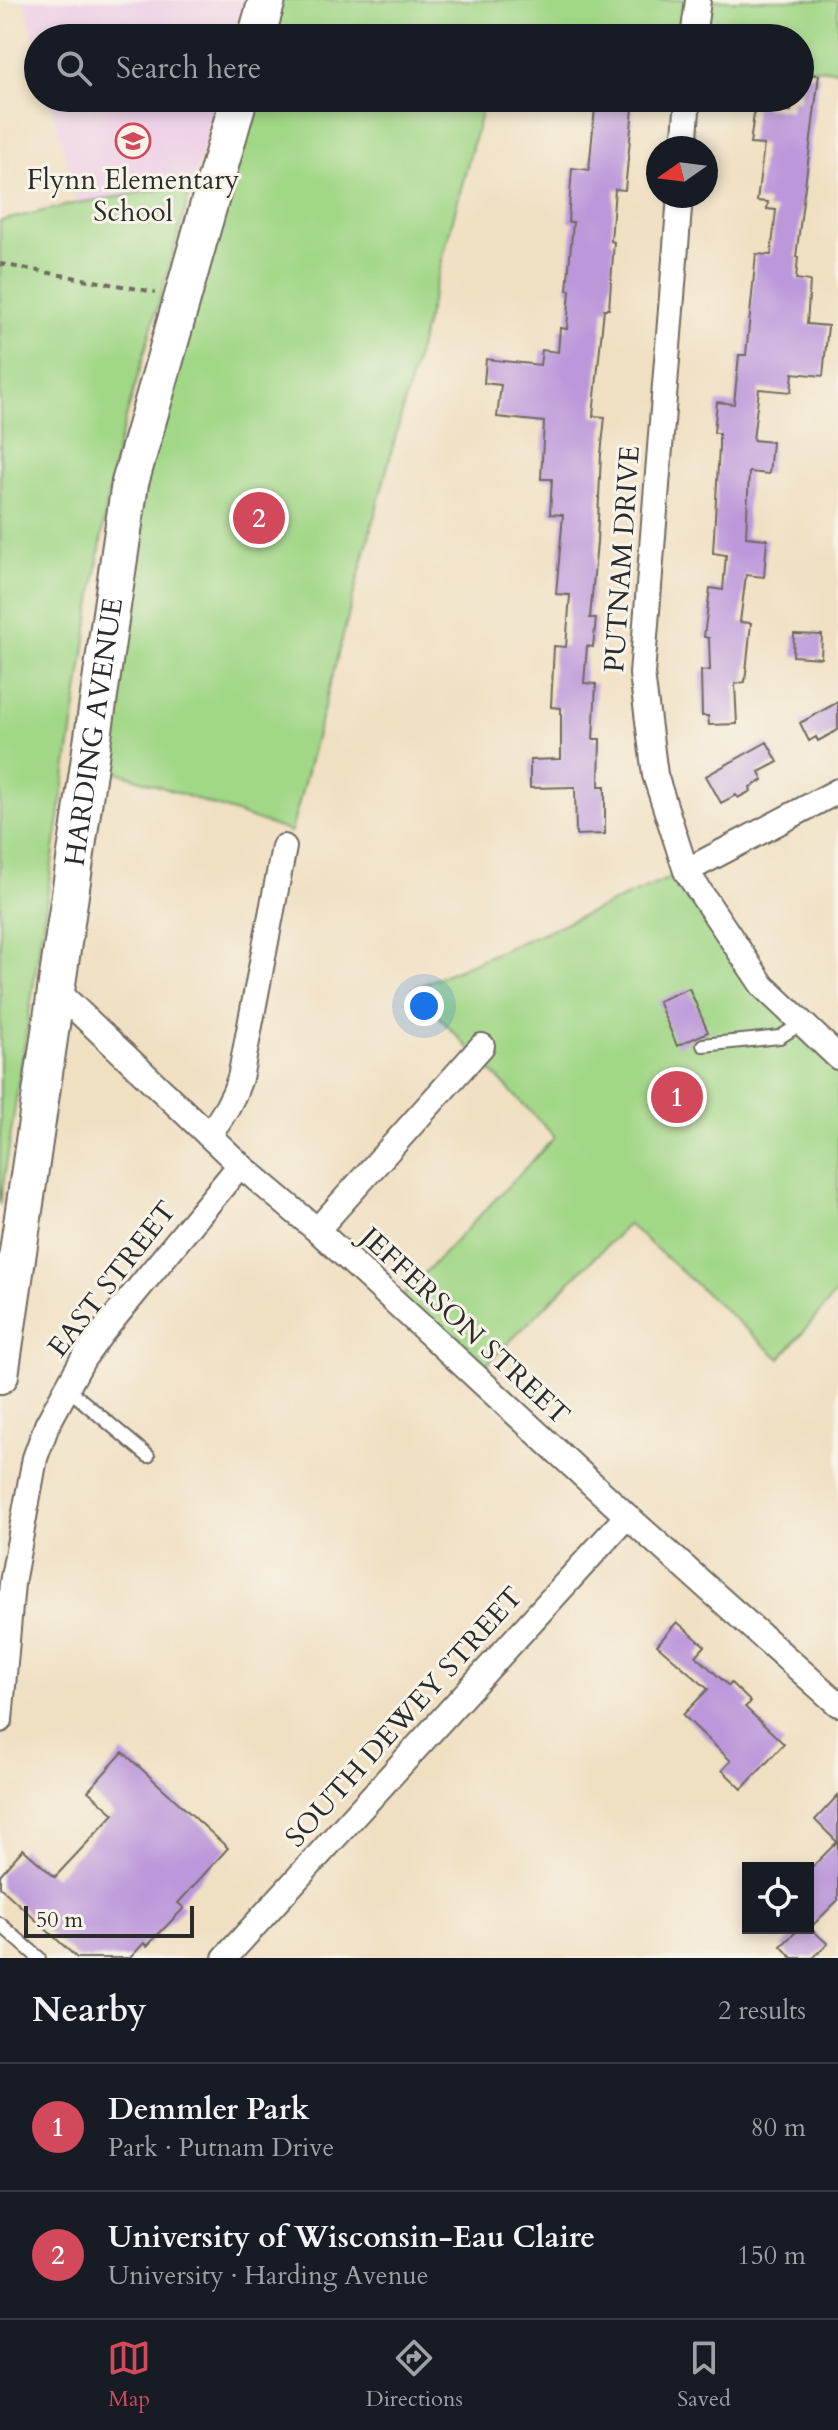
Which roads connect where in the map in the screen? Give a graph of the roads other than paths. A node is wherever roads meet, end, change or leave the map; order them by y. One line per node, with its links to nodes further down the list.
1 (267, 0): 3 (main road)
2 (698, 0): 4 (street)
3 (260, 24)
4 (695, 24)
5 (235, 112): 12 (main road, HARDING AVENUE)
6 (687, 112): 7 (street)
7 (685, 136)
8 (679, 208): 11 (street, PUTNAM DRIVE)
9 (838, 791): 11 (street)
10 (284, 847): 17 (street)
11 (686, 871): 13 (street, PUTNAM DRIVE)
12 (55, 989): 17 (street, JEFFERSON STREET); 20 (main road, HARDING AVENUE)
13 (802, 1023): 14 (lane); 16 (street, PUTNAM DRIVE)
14 (703, 1045)
15 (482, 1046): 19 (street)
16 (838, 1057)
17 (208, 1135): 18 (street, JEFFERSON STREET)
18 (240, 1165): 19 (street, JEFFERSON STREET); 21 (street, EAST STREET)
19 (317, 1230): 23 (street, JEFFERSON STREET)
20 (0, 1375)
21 (67, 1388): 22 (lane); 25 (street, EAST STREET)
22 (148, 1456)
23 (627, 1516): 24 (street, JEFFERSON STREET); 28 (street, SOUTH DEWEY STREET)
24 (838, 1704)
25 (0, 1720)
26 (0, 1924): 27 (lane)
27 (39, 1958)
28 (225, 1958)

